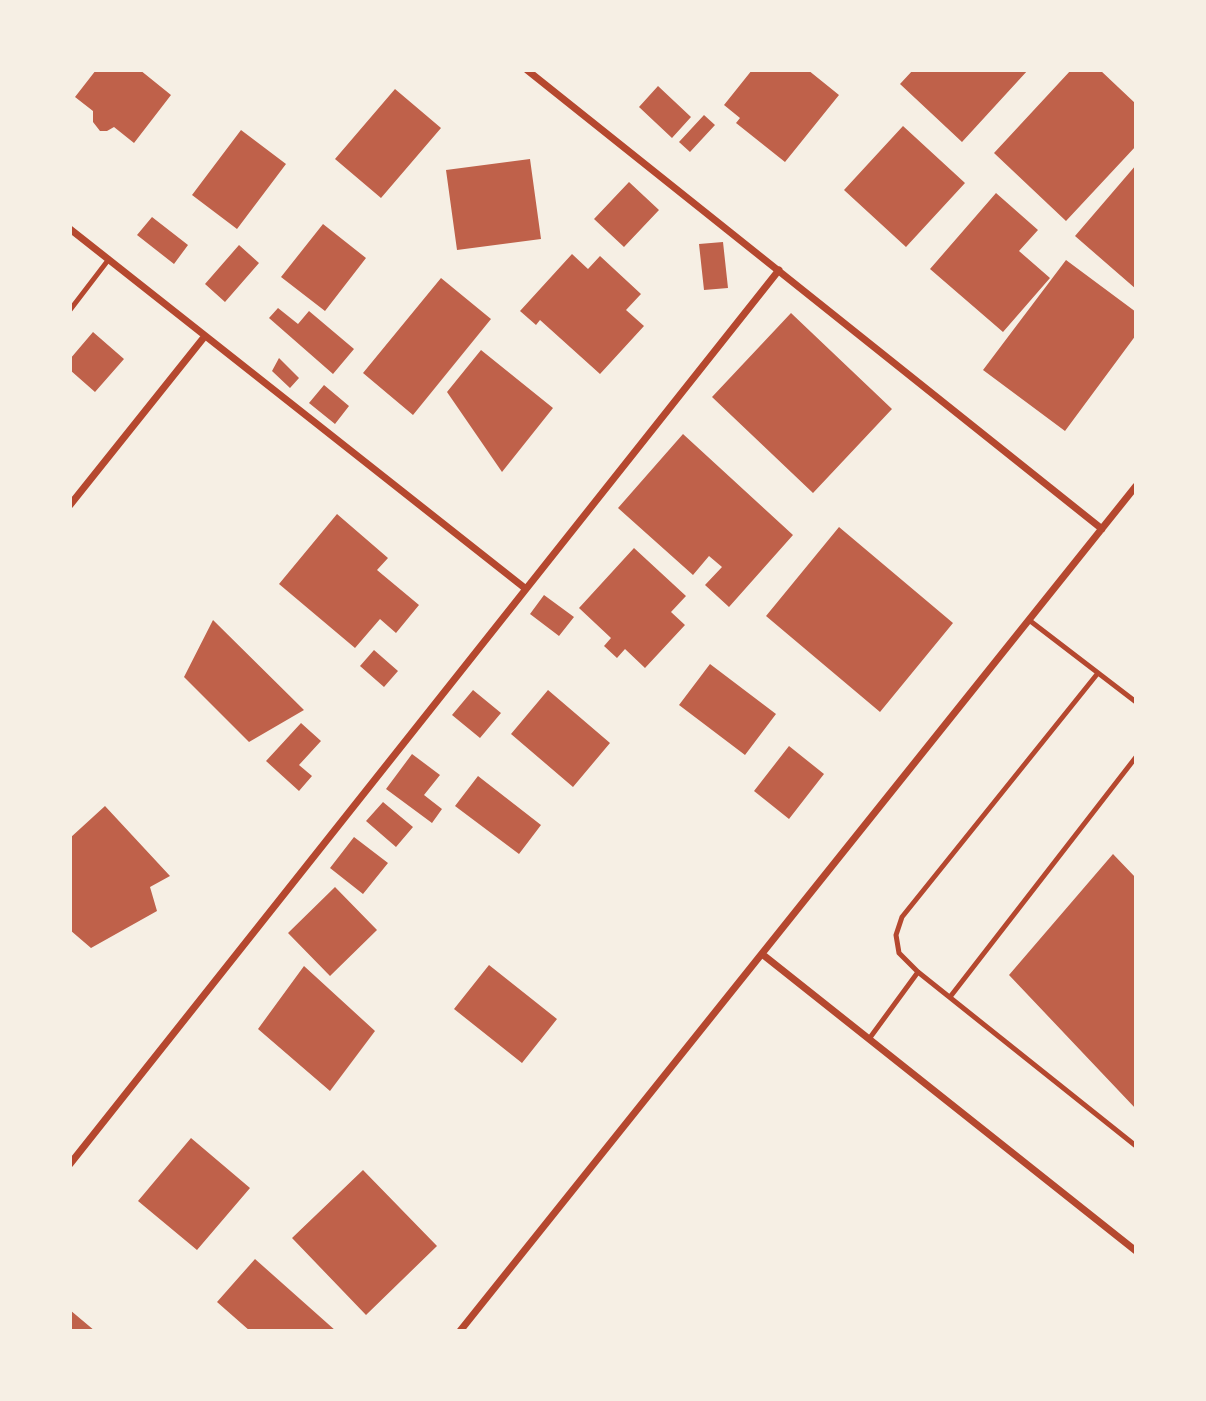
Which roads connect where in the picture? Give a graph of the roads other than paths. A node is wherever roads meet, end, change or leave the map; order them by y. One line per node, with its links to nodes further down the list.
1 (527, 70): 4 (street)
2 (70, 229): 3 (street)
3 (108, 260): 5 (lane); 6 (street)
4 (779, 270): 9 (street); 10 (street)
5 (70, 310)
6 (205, 336): 8 (street); 10 (street)
7 (1136, 486): 9 (street)
8 (70, 505)
9 (1102, 529): 11 (street)
10 (526, 589): 20 (street)
11 (1030, 620): 12 (lane); 15 (street)
12 (1098, 673): 13 (lane); 16 (lane)
13 (1136, 702)
14 (1136, 757): 17 (lane)
15 (762, 954): 18 (street); 22 (street)
16 (918, 972): 17 (lane); 18 (lane)
17 (950, 997): 19 (lane)
18 (869, 1039): 21 (street)
19 (1136, 1146)
20 (70, 1164)
21 (1136, 1251)
22 (460, 1331)

